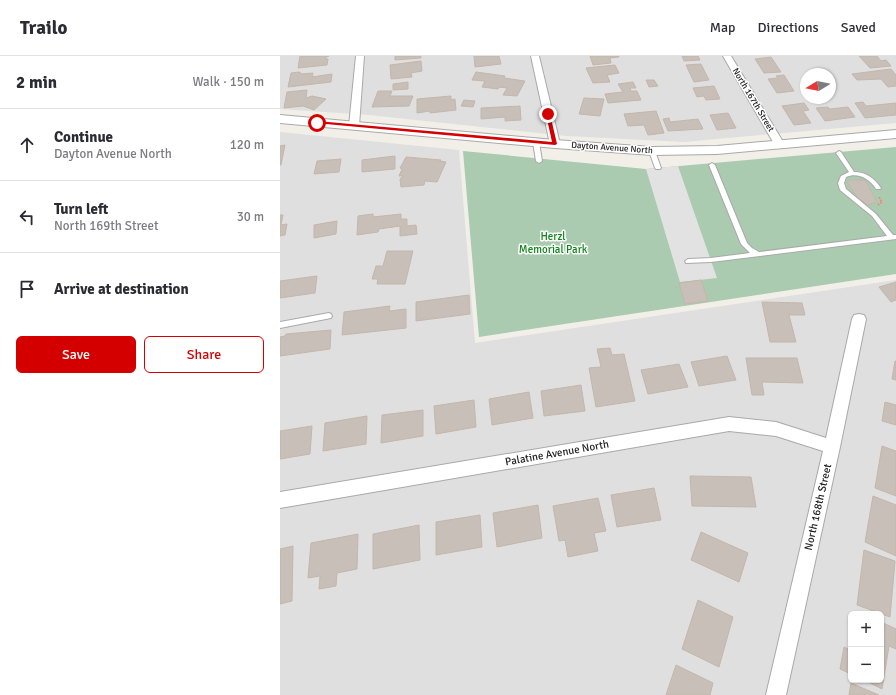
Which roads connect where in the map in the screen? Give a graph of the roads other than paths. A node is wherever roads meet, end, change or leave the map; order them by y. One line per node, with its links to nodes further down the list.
1 (360, 56): 5 (street)
2 (535, 56): 8 (street)
3 (727, 56): 9 (street, North 167th Street)
4 (280, 119): 5 (street, Dayton Avenue North)
5 (354, 126): 7 (street, Dayton Avenue North)
6 (896, 134): 9 (street, Dayton Avenue North)
7 (536, 142): 8 (street, Dayton Avenue North); 12 (lane)
8 (555, 144): 10 (street, Dayton Avenue North)
9 (780, 145): 10 (street, Dayton Avenue North)
10 (652, 151): 14 (lane)
11 (839, 153): 15 (lane)
12 (539, 161)
13 (712, 165): 18 (lane)
14 (658, 168)
15 (852, 173): 16 (lane); 17 (lane)
16 (878, 188)
17 (893, 237): 18 (lane)
18 (758, 254): 19 (lane)
19 (688, 261)
20 (329, 316): 22 (lane)
21 (860, 319): 23 (street, North 168th Street)
22 (280, 324)
23 (832, 447): 24 (street, Palatine Avenue North); 25 (street, North 168th Street)
24 (280, 500)
25 (776, 695)

